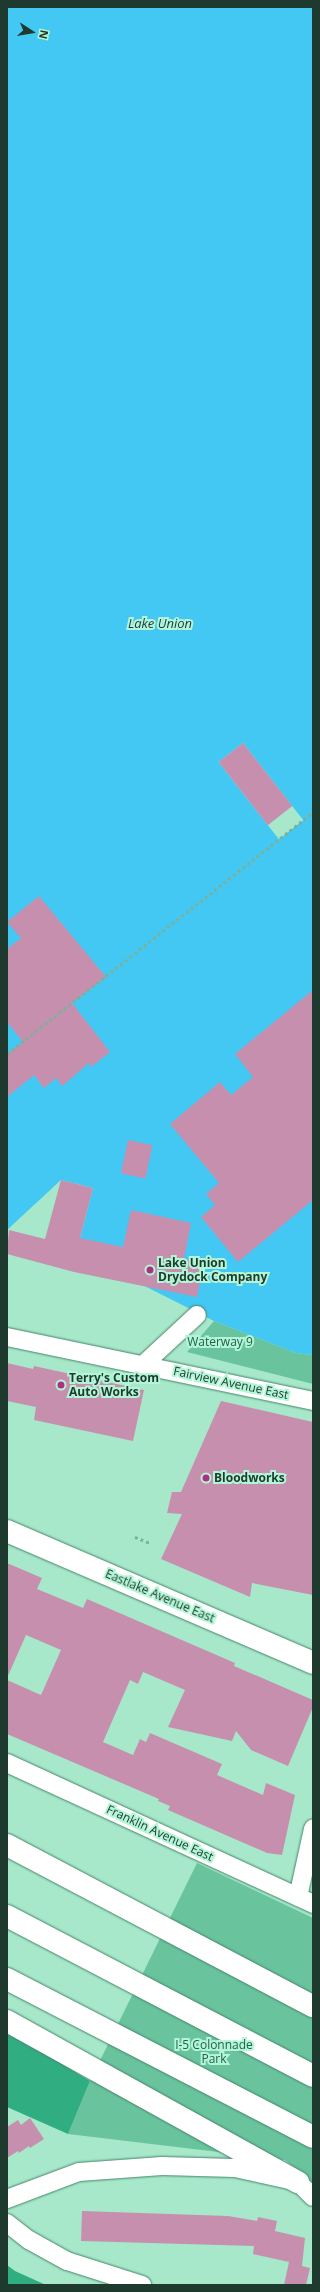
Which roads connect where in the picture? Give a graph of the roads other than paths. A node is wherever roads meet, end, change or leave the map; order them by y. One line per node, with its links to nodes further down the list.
1 (197, 1315): 3 (street)
2 (7, 1337): 3 (street, Fairview Avenue East)
3 (144, 1364): 4 (street, Fairview Avenue East)
4 (313, 1401)
5 (7, 1523): 6 (main road, Eastlake Avenue East)
6 (16, 1534): 7 (main road, Eastlake Avenue East)
7 (313, 1663)
8 (7, 1763): 11 (street, Franklin Avenue East)
9 (313, 1829): 11 (street)
10 (7, 1845): 13 (main road)
11 (306, 1900)
12 (7, 1916): 18 (main road)
13 (252, 1974): 15 (main road); 16 (main road)
14 (7, 1979): 19 (main road)
15 (313, 1995)
16 (313, 2006)
17 (7, 2020): 20 (main road)
18 (313, 2076)
19 (313, 2137)
20 (306, 2190): 21 (street)
21 (7, 2199)
22 (7, 2223): 23 (street)
23 (142, 2285)

